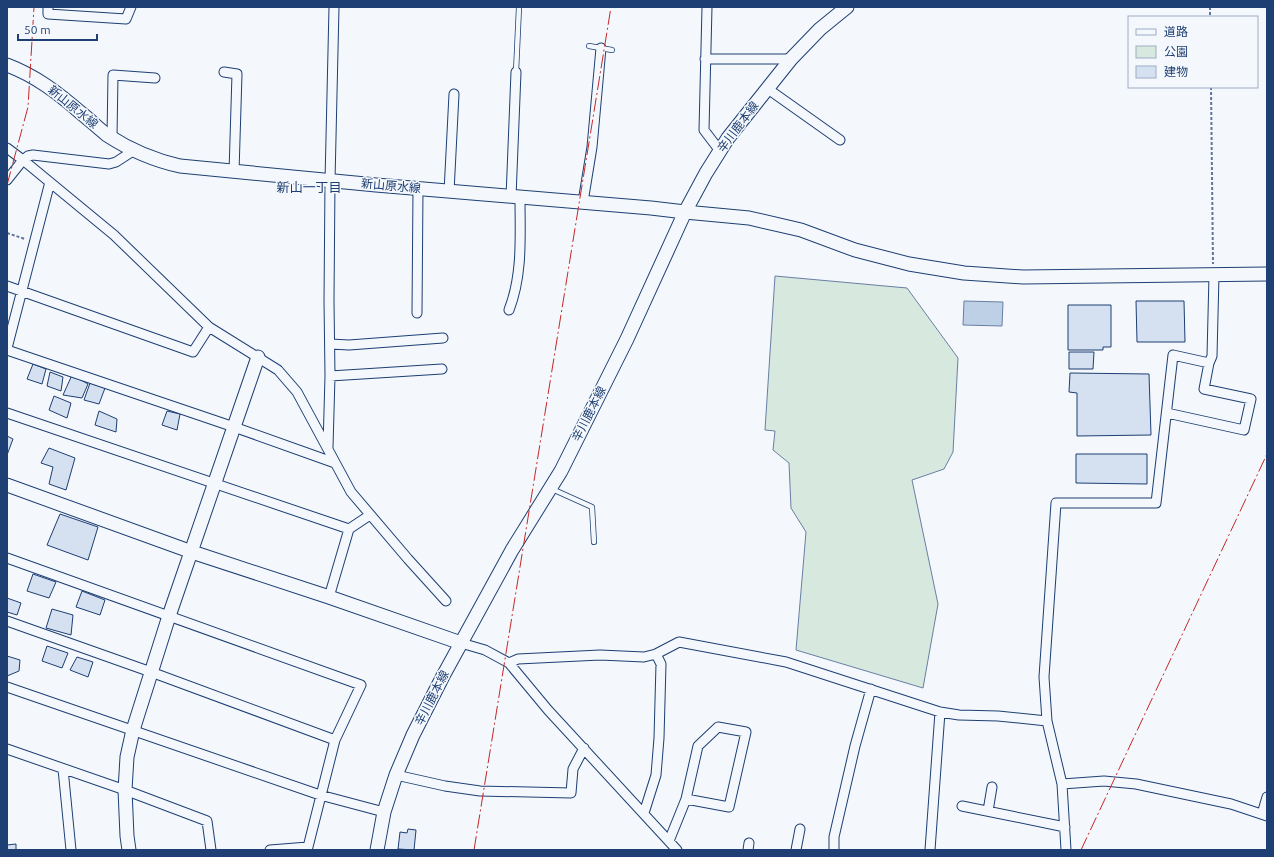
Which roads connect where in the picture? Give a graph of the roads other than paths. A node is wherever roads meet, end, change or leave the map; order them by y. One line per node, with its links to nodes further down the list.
1 (48, 7): 2 (street)
2 (130, 7)
3 (334, 7): 26 (street)
4 (518, 7): 14 (lane)
5 (707, 7): 10 (street)
6 (847, 7): 11 (main road, 辛川鹿本線)
7 (589, 46): 8 (lane)
8 (601, 48): 9 (lane); 31 (street)
9 (612, 50)
10 (706, 59): 11 (street); 22 (street)
11 (791, 59): 16 (main road, 辛川鹿本線)
12 (7, 65): 18 (main road, 新山原水線)
13 (224, 72): 24 (street)
14 (516, 72): 30 (street)
15 (155, 78): 18 (street)
16 (768, 89): 19 (street); 22 (main road, 辛川鹿本線)
17 (454, 94): 29 (street)
18 (112, 138): 21 (main road, 新山原水線)
19 (840, 140)
20 (7, 148): 23 (street)
21 (133, 151): 23 (street); 24 (main road, 新山原水線)
22 (720, 151): 32 (main road, 辛川鹿本線)
23 (23, 160): 25 (street); 27 (street)
24 (234, 172): 26 (main road, 新山原水線)
25 (7, 180)
26 (330, 181): 28 (main road, 新山原水線); 41 (street)
27 (50, 182): 36 (street); 39 (street)
28 (418, 189): 29 (main road, 新山原水線); 38 (street)
29 (449, 192): 30 (main road, 新山原水線)
30 (516, 197): 31 (main road, 新山原水線); 37 (street)
31 (583, 202): 32 (main road, 新山原水線)
32 (686, 212): 34 (main road, 新山原水線); 54 (main road, 辛川鹿本線)
33 (1267, 274): 34 (main road, 新山原水線)
34 (1214, 275): 44 (street)
35 (7, 286): 36 (street)
36 (21, 291): 39 (street); 42 (street)
37 (509, 310)
38 (417, 313)
39 (208, 327): 43 (street)
40 (443, 338): 41 (street)
41 (330, 344): 46 (street)
42 (7, 349): 49 (street)
43 (258, 357): 49 (main road); 50 (street)
44 (1210, 363): 48 (street); 48 (street)
45 (442, 369): 46 (street)
46 (330, 376): 50 (street)
47 (7, 413): 52 (street)
48 (1167, 413): 71 (street)
49 (234, 427): 51 (street); 52 (main road)
50 (328, 448): 51 (street)
51 (335, 463): 55 (street)
52 (215, 483): 56 (street); 58 (main road)
53 (7, 485): 58 (main road)
54 (551, 488): 57 (lane); 64 (main road, 辛川鹿本線)
55 (370, 515): 56 (street); 61 (street)
56 (349, 529): 60 (street)
57 (594, 542)
58 (192, 552): 60 (main road); 62 (main road)
59 (7, 558): 62 (street)
60 (328, 597): 64 (main road)
61 (446, 601)
62 (169, 616): 67 (main road); 73 (street)
63 (7, 621): 67 (street)
64 (461, 643): 66 (street); 77 (main road, 辛川鹿本線)
65 (656, 654): 66 (street); 69 (street); 87 (street)
66 (509, 663): 74 (street)
67 (151, 672): 72 (main road); 73 (street)
68 (7, 687): 72 (street)
69 (871, 689): 70 (street); 99 (street)
70 (940, 712): 71 (street); 100 (street)
71 (1047, 721): 78 (street)
72 (132, 730): 80 (main road); 81 (street)
73 (335, 740): 81 (street)
74 (584, 748): 77 (street); 87 (street)
75 (7, 749): 76 (street)
76 (63, 769): 80 (street); 92 (street)
77 (396, 775): 86 (main road, 辛川鹿本線)
78 (1062, 784): 88 (street); 89 (street)
79 (992, 788): 85 (street)
80 (125, 790): 93 (main road); 94 (street)
81 (320, 795): 86 (street); 95 (street)
82 (1267, 797): 88 (street)
83 (686, 799): 83 (street); 91 (street)
84 (962, 806): 85 (street)
85 (988, 811): 89 (street)
86 (384, 812): 96 (main road, 辛川鹿本線)
87 (644, 813): 91 (street)
88 (1264, 815)
89 (1065, 827): 101 (street)
90 (800, 829): 98 (street)
91 (670, 842): 97 (street)
92 (71, 850)
93 (129, 850)
94 (211, 850)
95 (270, 850)
96 (376, 850)
97 (677, 850)
98 (796, 850)
99 (834, 850)
100 (930, 850)
101 (1066, 850)

